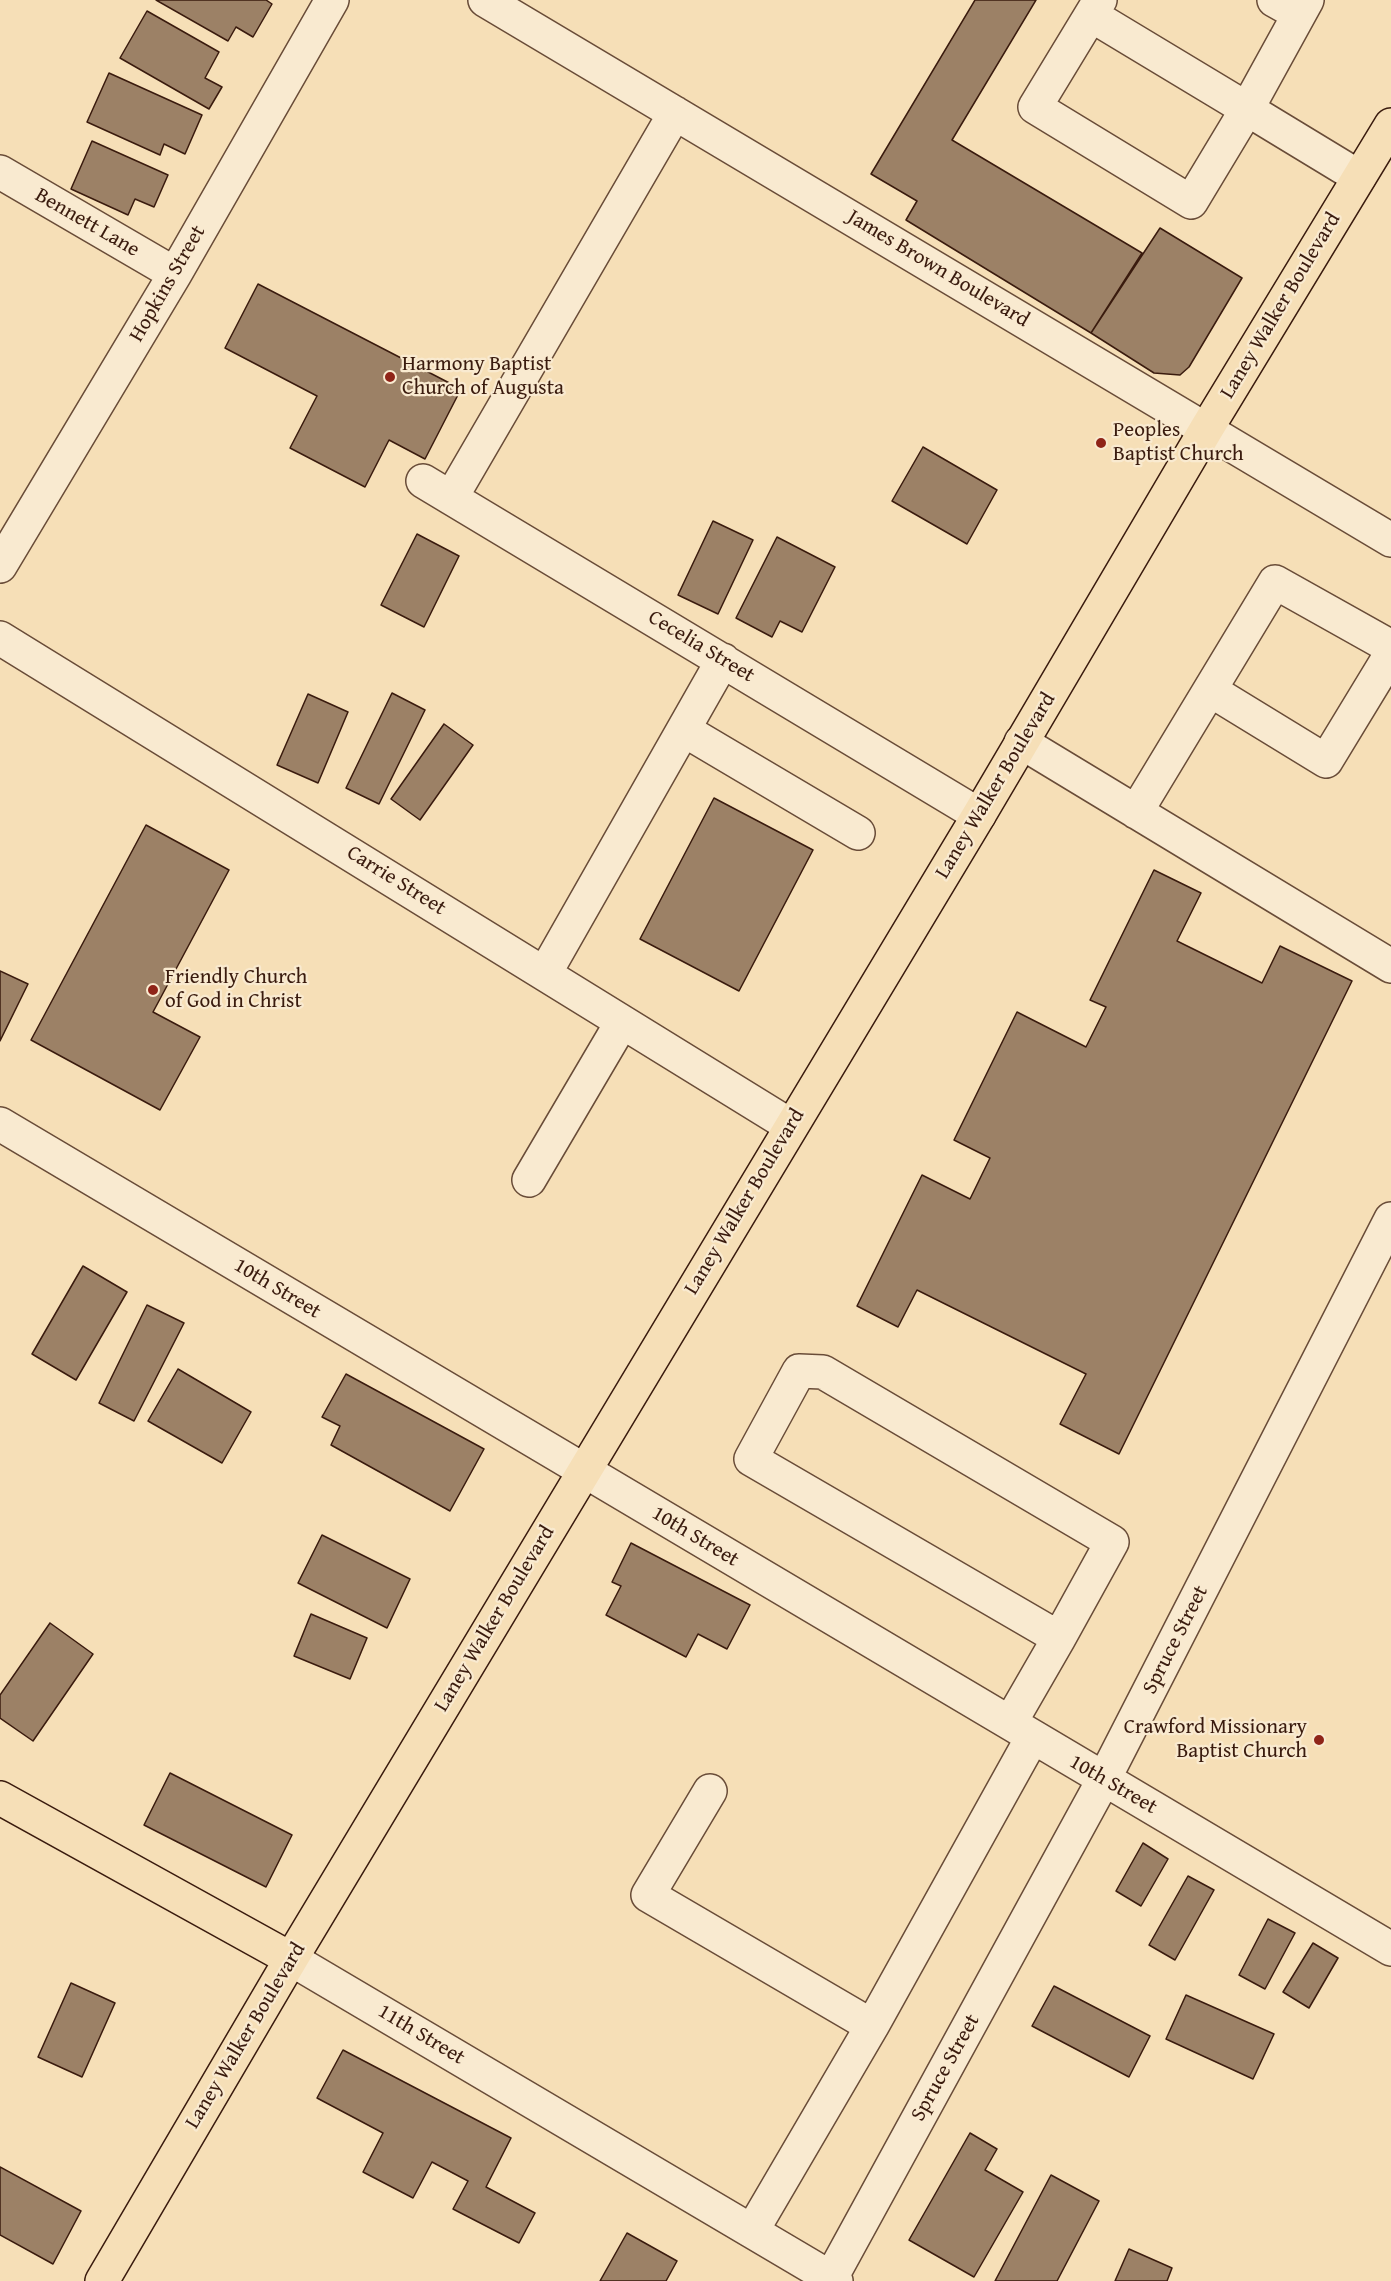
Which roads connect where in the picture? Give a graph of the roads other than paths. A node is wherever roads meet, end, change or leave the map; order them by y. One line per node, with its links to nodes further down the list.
1 (333, 0): 10 (street, Hopkins Street)
2 (485, 0): 6 (street, James Brown Boulevard)
3 (1294, 5): 5 (street)
4 (1095, 7): 5 (street); 5 (street)
5 (1246, 109): 9 (street)
6 (675, 113): 11 (street, James Brown Boulevard); 13 (street)
7 (1391, 125): 9 (main road, Laney Walker Boulevard)
8 (0, 172): 10 (street, Bennett Lane)
9 (1359, 177): 11 (main road, Laney Walker Boulevard)
10 (175, 274): 15 (street, Hopkins Street)
11 (1207, 428): 14 (street, James Brown Boulevard); 22 (main road, Laney Walker Boulevard)
12 (423, 481): 13 (street, Cecelia Street)
13 (451, 498): 19 (street, Cecelia Street)
14 (1391, 540)
15 (0, 566)
16 (0, 638): 27 (street, Carrie Street)
17 (1391, 647): 20 (street)
18 (1391, 654): 20 (street)
19 (723, 660): 21 (street); 24 (street, Cecelia Street)
20 (1210, 690): 23 (street)
21 (684, 730): 25 (street); 27 (street)
22 (1021, 742): 23 (street); 24 (main road, Laney Walker Boulevard)
23 (1136, 812): 26 (street)
24 (979, 815): 30 (main road, Laney Walker Boulevard)
25 (858, 833)
26 (1391, 966)
27 (545, 973): 28 (street, Carrie Street)
28 (622, 1022): 30 (street, Carrie Street); 31 (street)
29 (0, 1124): 33 (street, 10th Street)
30 (791, 1126): 33 (main road, Laney Walker Boulevard)
31 (529, 1180)
32 (1391, 1219): 36 (street, Spruce Street)
33 (584, 1471): 35 (street, 10th Street); 40 (main road, Laney Walker Boulevard)
34 (1059, 1638): 34 (street); 35 (street)
35 (1021, 1730): 36 (street, 10th Street); 41 (street)
36 (1104, 1779): 39 (street, 10th Street); 44 (street, Spruce Street)
37 (710, 1791): 41 (street)
38 (0, 1798): 40 (main road, 11th Street)
39 (1391, 1949)
40 (291, 1959): 42 (street, 11th Street); 43 (main road, Laney Walker Boulevard)
41 (872, 2026): 42 (street)
42 (752, 2231): 44 (street, 11th Street)
43 (106, 2280)
44 (833, 2280)

